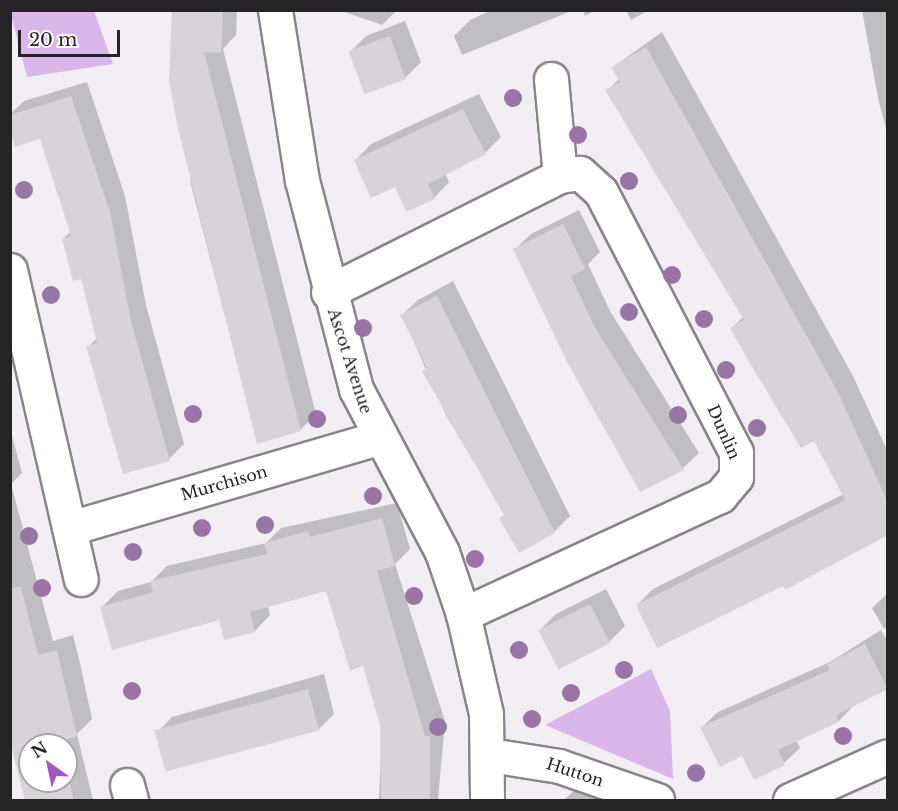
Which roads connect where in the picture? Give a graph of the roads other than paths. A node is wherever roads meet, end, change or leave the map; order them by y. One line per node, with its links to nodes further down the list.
1 (275, 10): 5 (street, Ascot Avenue)
2 (551, 79): 3 (street)
3 (560, 176): 5 (street); 9 (street, Dunlin)
4 (10, 270): 7 (street)
5 (328, 292): 6 (street, Ascot Avenue)
6 (377, 438): 7 (street, Murchison); 9 (street, Ascot Avenue)
7 (70, 528): 8 (street)
8 (81, 579)
9 (464, 614): 10 (street, Ascot Avenue)
10 (490, 755): 12 (street, Ascot Avenue); 13 (street, Hutton)
11 (888, 756): 14 (street)
12 (487, 801)
13 (657, 801)
14 (790, 801)

